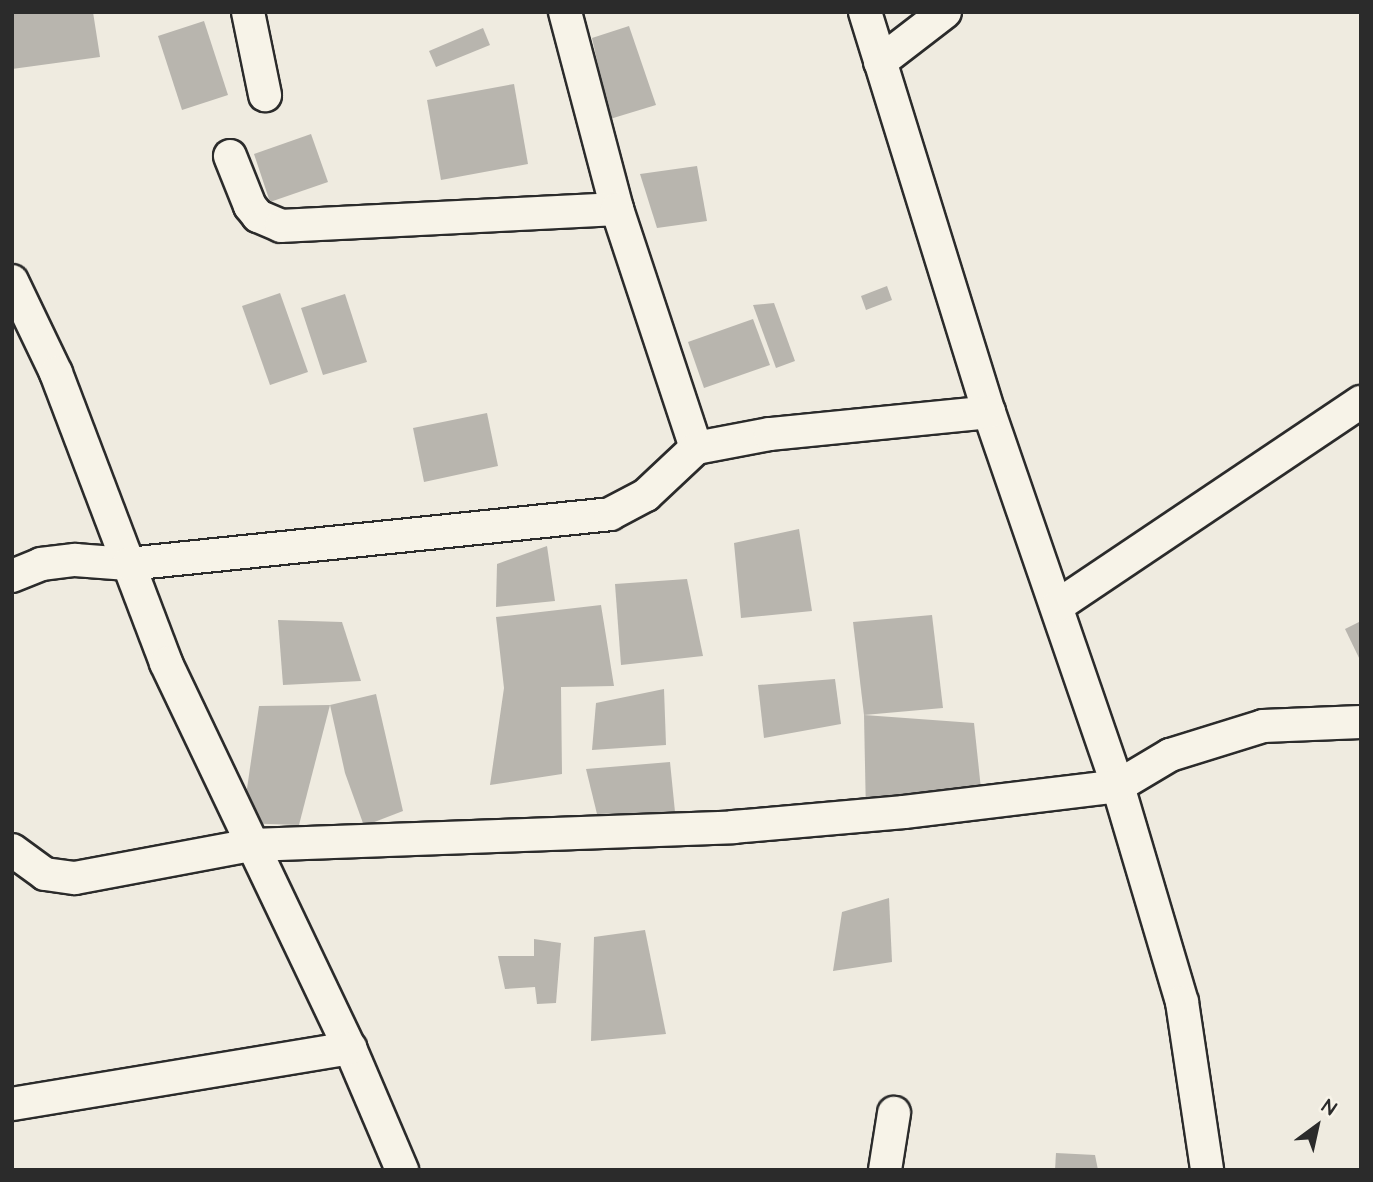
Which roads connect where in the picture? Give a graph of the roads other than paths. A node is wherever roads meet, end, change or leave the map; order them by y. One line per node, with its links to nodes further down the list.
1 (248, 12): 6 (street)
2 (565, 12): 8 (street)
3 (864, 12): 5 (street)
4 (945, 12): 5 (street)
5 (880, 62): 11 (street)
6 (265, 95)
7 (230, 156): 8 (street)
8 (617, 209): 12 (street)
9 (12, 281): 13 (street)
10 (1361, 402): 15 (street)
11 (989, 412): 12 (street); 15 (street)
12 (695, 448): 13 (street)
13 (128, 564): 14 (street); 18 (street)
14 (12, 576)
15 (1057, 606): 17 (street)
16 (1361, 722): 17 (street)
17 (1118, 786): 18 (street); 25 (street)
18 (252, 845): 19 (street); 20 (street)
19 (12, 850)
20 (350, 1048): 21 (street); 23 (street)
21 (12, 1104)
22 (894, 1113): 24 (street)
23 (402, 1170)
24 (885, 1170)
25 (1207, 1170)

